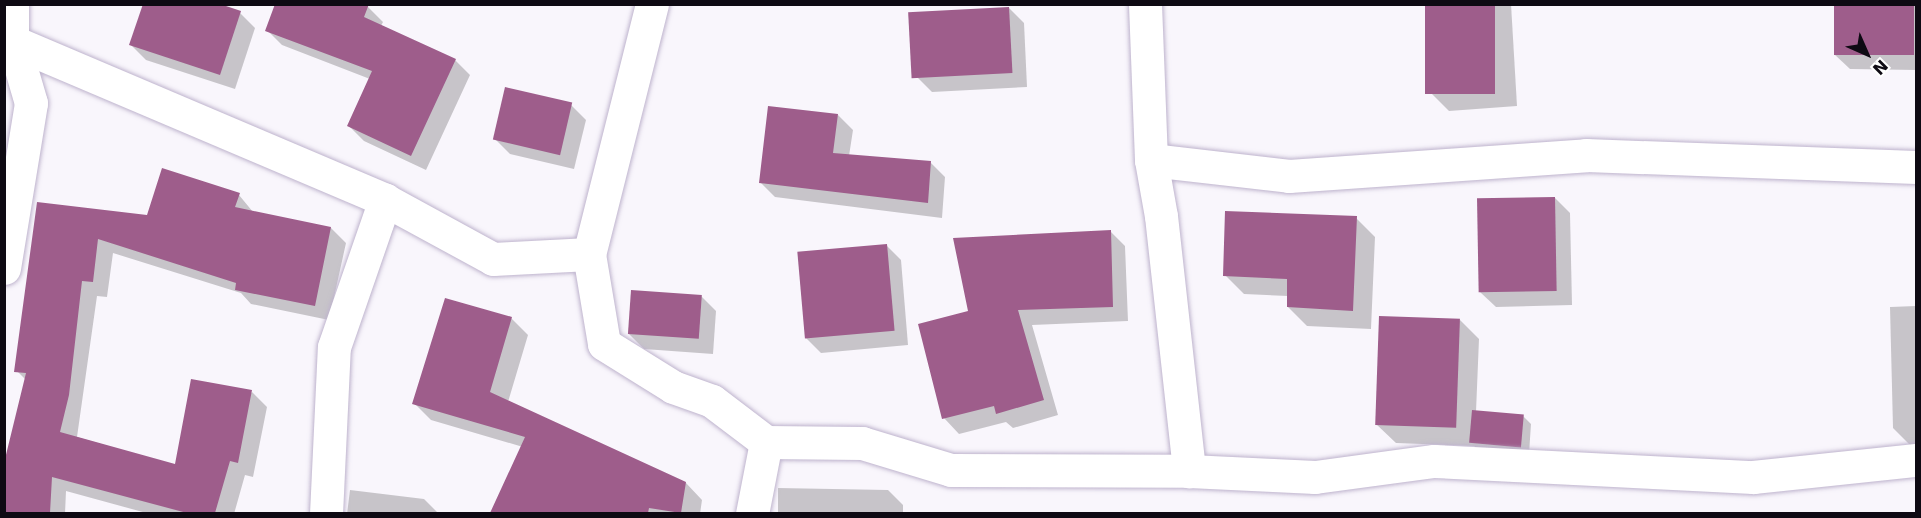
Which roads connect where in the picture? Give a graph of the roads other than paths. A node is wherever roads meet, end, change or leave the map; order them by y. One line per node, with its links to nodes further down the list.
1 (12, 4): 4 (street)
2 (652, 4): 8 (street)
3 (1145, 4): 5 (street)
4 (8, 38): 7 (street); 9 (street)
5 (1151, 160): 6 (street); 12 (street)
6 (1917, 166)
7 (384, 200): 8 (street); 13 (street)
8 (590, 254): 10 (street)
9 (4, 268)
10 (766, 442): 12 (street); 14 (street)
11 (1917, 460): 12 (street)
12 (1190, 471)
13 (326, 513)
14 (752, 513)

